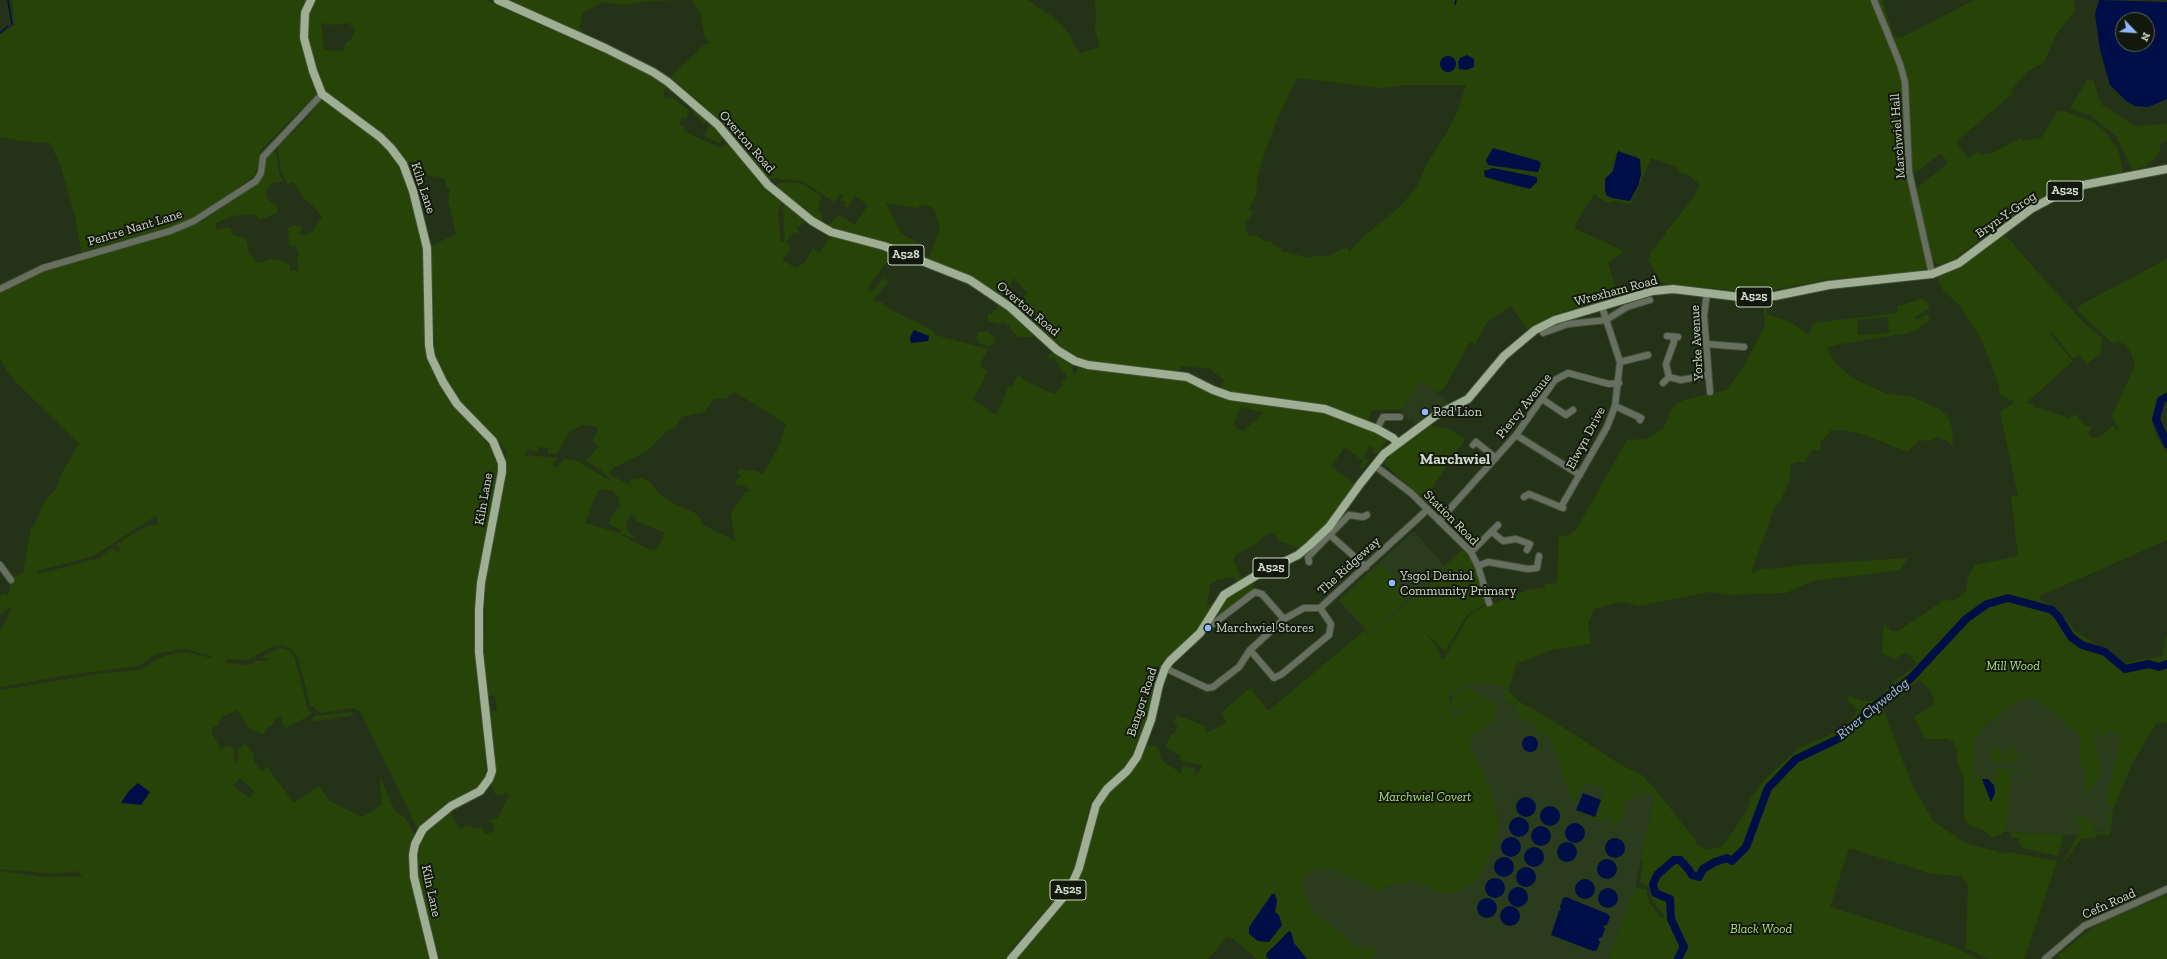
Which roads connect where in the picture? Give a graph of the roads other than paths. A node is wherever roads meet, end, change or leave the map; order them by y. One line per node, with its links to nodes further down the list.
1 (311, 0): 4 (main road)
2 (498, 0): 28 (main road, Overton Road / A528)
3 (1874, 0): 6 (street, Marchwiel Hall)
4 (322, 94): 7 (street, Pentre Nant Lane); 59 (main road, Kiln Lane)
5 (2167, 169): 6 (main road, Bryn-Y-Grog / A525)
6 (1932, 274): 8 (main road, Wrexham Road / A525)
7 (0, 289)
8 (1707, 292): 10 (main road, Wrexham Road / A525); 14 (street, Yorke Avenue)
9 (1650, 300): 11 (street)
10 (1602, 306): 11 (street, Elwyn Drive); 30 (main road, Wrexham Road / A525)
11 (1606, 320): 12 (street); 17 (street, Elwyn Drive)
12 (1547, 333)
13 (1673, 337): 19 (street)
14 (1706, 344): 15 (street); 18 (street, Yorke Avenue)
15 (1744, 347)
16 (1645, 358): 17 (street)
17 (1620, 362): 20 (street, Elwyn Drive)
18 (1708, 375): 19 (street); 22 (street, Yorke Avenue)
19 (1669, 377): 21 (street)
20 (1619, 383): 23 (street, Piercy Avenue); 24 (street, Elwyn Drive)
21 (1663, 383)
22 (1710, 392)
23 (1542, 400): 25 (street); 29 (street, Piercy Avenue)
24 (1615, 406): 27 (street); 34 (street, Elwyn Drive)
25 (1573, 410)
26 (1400, 417): 28 (street)
27 (1641, 418)
28 (1377, 429): 30 (main road, Overton Road / A528)
29 (1516, 435): 32 (street, Piercy Avenue); 34 (street)
30 (1397, 443): 33 (main road, Bangor Road / A525)
31 (1473, 445): 32 (street, Piercy Avenue)
32 (1496, 458): 38 (street, Piercy Avenue)
33 (1374, 465): 36 (street, Station Road); 57 (main road, Bangor Road / A525)
34 (1580, 474): 35 (street, Elwyn Drive)
35 (1528, 494)
36 (1428, 510): 38 (street, Station Road); 48 (street, The Ridgeway)
37 (1367, 515): 41 (street)
38 (1439, 521): 43 (street, Station Road)
39 (1498, 525): 40 (street)
40 (1492, 532): 42 (street); 43 (street)
41 (1330, 535): 45 (street); 48 (street)
42 (1527, 550)
43 (1471, 552): 47 (street, Station Road)
44 (1539, 556): 49 (street)
45 (1307, 559)
46 (0, 564): 51 (street)
47 (1478, 566): 49 (street); 52 (street, Station Road)
48 (1366, 567): 53 (street, The Ridgeway)
49 (1537, 568): 50 (street)
50 (1544, 570)
51 (11, 580)
52 (1488, 603)
53 (1320, 608): 54 (street, The Ridgeway); 56 (street)
54 (1284, 619): 55 (street); 56 (street, The Ridgeway)
55 (1217, 623)
56 (1250, 650): 57 (street, The Ridgeway)
57 (1165, 668): 60 (main road, Bangor Road / A525)
58 (2167, 889): 61 (street, Cefn Road)
59 (434, 959)
60 (1011, 959)
61 (2045, 959)

